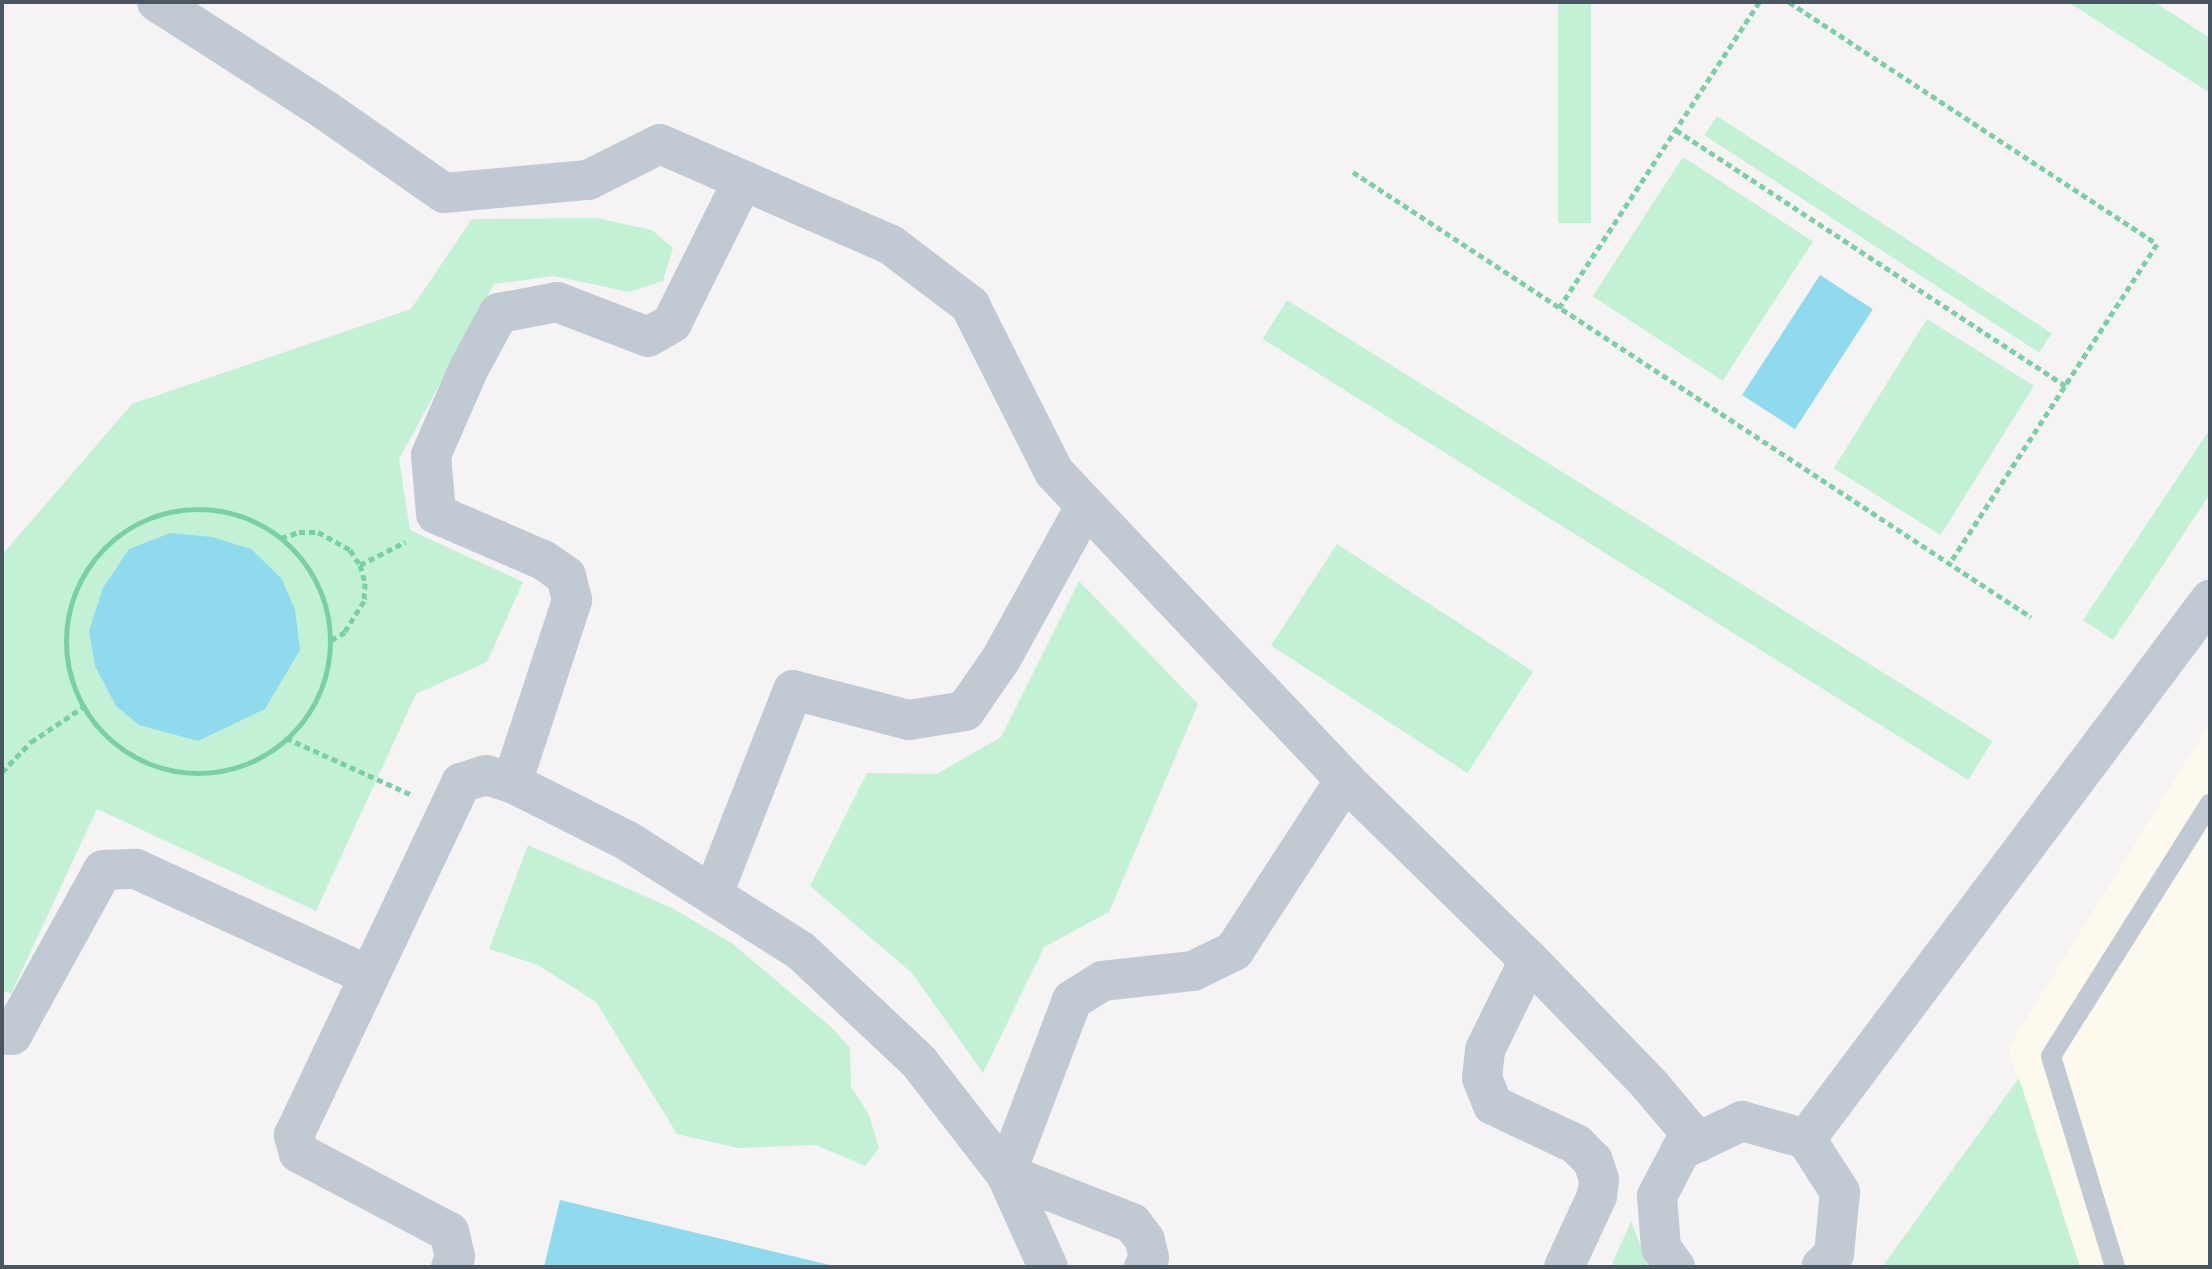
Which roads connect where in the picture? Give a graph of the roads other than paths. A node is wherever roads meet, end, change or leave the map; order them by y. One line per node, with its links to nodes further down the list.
1 (157, 2): 2 (street)
2 (742, 182): 3 (street); 6 (street)
3 (1085, 507): 5 (street); 8 (street)
4 (2210, 600): 12 (street)
5 (1345, 780): 9 (street); 14 (street)
6 (512, 783): 8 (street); 10 (street)
7 (2210, 804): 21 (lane)
8 (713, 894): 14 (street)
9 (1529, 960): 13 (street); 18 (street)
10 (367, 975): 11 (street); 15 (street)
11 (2, 1034)
12 (1806, 1139): 13 (street); 20 (street)
13 (1698, 1142): 19 (street)
14 (1006, 1174): 16 (street); 17 (street)
15 (451, 1267)
16 (1048, 1267)
17 (1144, 1267)
18 (1564, 1267)
19 (1675, 1267)
20 (1821, 1267)
21 (2115, 1267)

